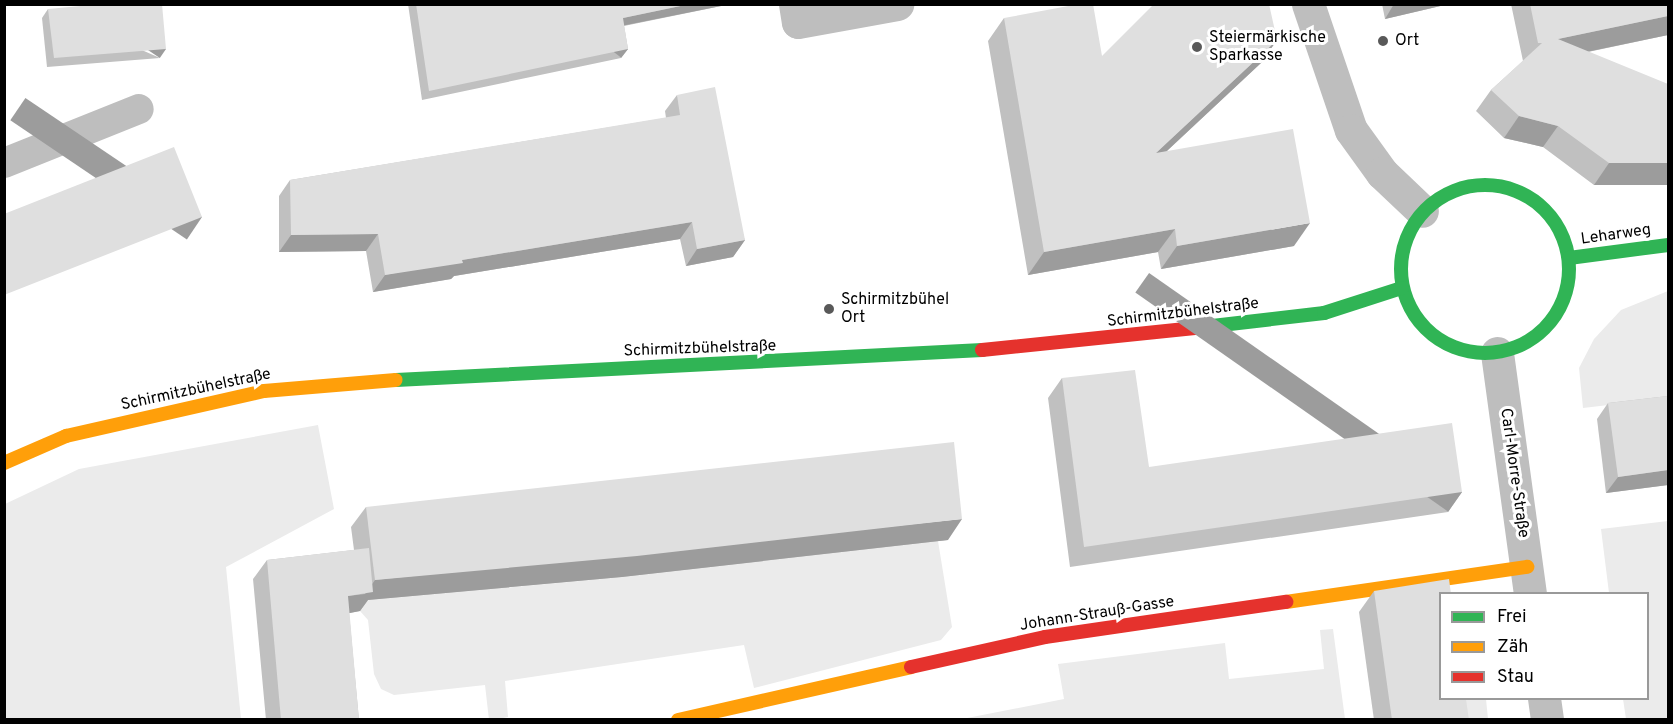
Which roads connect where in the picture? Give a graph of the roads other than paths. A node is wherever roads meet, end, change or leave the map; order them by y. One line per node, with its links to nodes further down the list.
1 (795, 4): 2 (street)
2 (897, 4)
3 (1308, 4): 6 (street)
4 (139, 109): 5 (lane)
5 (4, 163)
6 (1422, 211): 8 (main road); 9 (main road)
7 (1668, 245): 8 (main road, Leharweg)
8 (1569, 258): 10 (main road)
9 (1402, 288): 10 (main road); 11 (main road, Schirmitzbühelstraße)
10 (1497, 353): 12 (street, Carl-Morre-Straße)
11 (4, 463)
12 (1528, 580): 14 (main road, Johann-Strauß-Gasse)
13 (1544, 700): 15 (street)
14 (678, 720)
15 (1547, 720)

